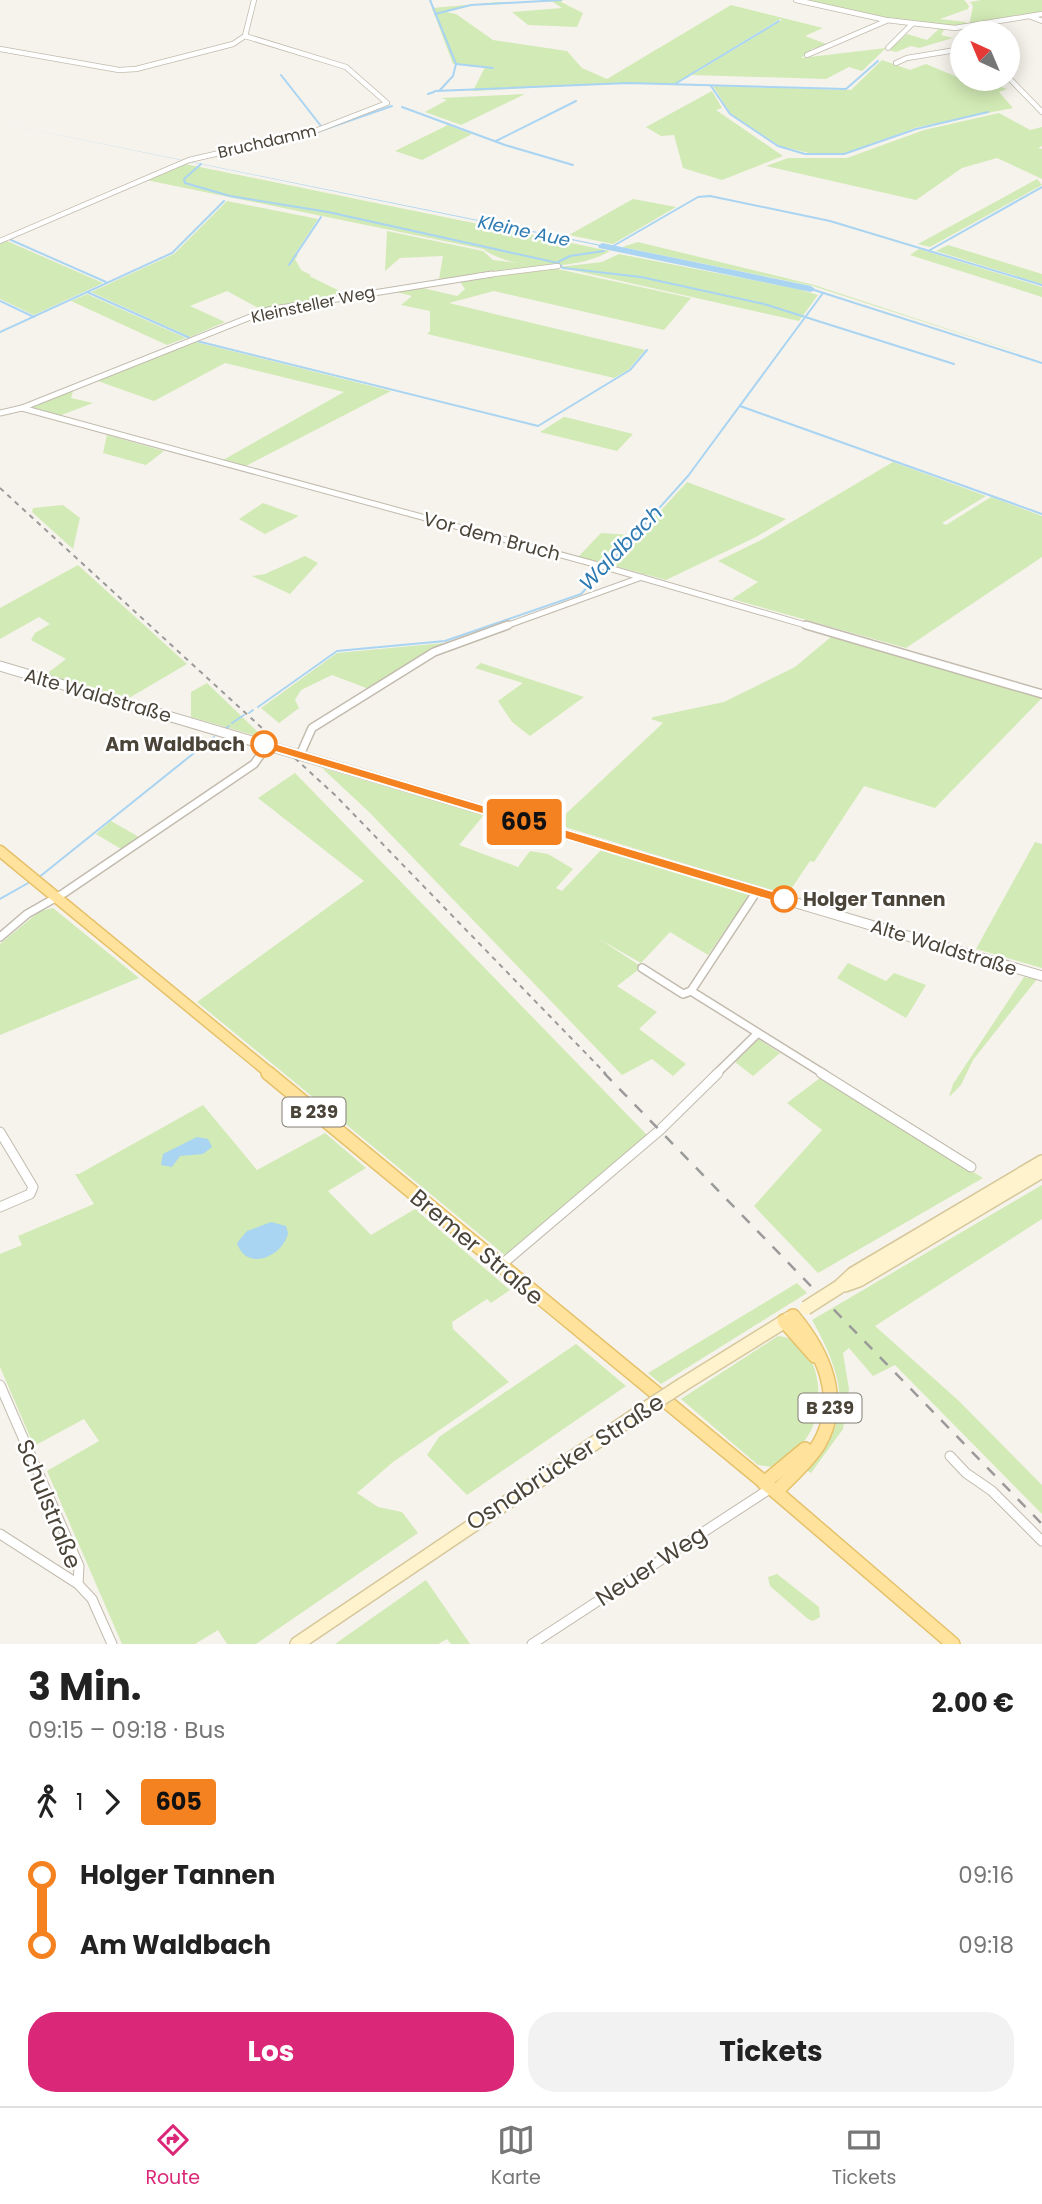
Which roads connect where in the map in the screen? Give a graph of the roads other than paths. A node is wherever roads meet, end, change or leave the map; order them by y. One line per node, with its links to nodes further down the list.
1 (254, 0): 10 (street)
2 (796, 0): 5 (street)
3 (1042, 14): 4 (street)
4 (1029, 16): 6 (street); 7 (street)
5 (886, 20): 8 (street); 14 (street)
6 (1002, 21)
7 (1042, 21)
8 (912, 24): 9 (street); 11 (street)
9 (950, 27)
10 (246, 36): 12 (street); 18 (street, Bruchdamm)
11 (888, 48)
12 (0, 49)
13 (950, 51): 15 (street)
14 (807, 55)
15 (896, 63)
16 (1020, 90): 17 (street)
17 (1042, 112)
18 (0, 241)
19 (558, 266): 20 (street, Kleinsteller Weg)
20 (22, 408): 21 (street, Kleinsteller Weg); 22 (street, Vor dem Bruch)
21 (0, 413)
22 (642, 577): 24 (street, Vor dem Bruch); 26 (street)
23 (0, 666): 25 (street, Alte Waldstraße)
24 (1042, 694)
25 (267, 746): 26 (street, Alte Waldstraße); 29 (street)
26 (300, 755): 28 (street, Alte Waldstraße)
27 (0, 851): 29 (main road, Bremer Straße / B 239)
28 (757, 891): 32 (street, Alte Waldstraße); 33 (street)
29 (56, 898): 30 (street); 40 (main road, Bremer Straße / B 239)
30 (0, 937)
31 (642, 968): 33 (street)
32 (1042, 976)
33 (691, 991): 34 (street)
34 (758, 1034): 37 (street); 40 (street)
35 (0, 1132): 39 (street)
36 (1042, 1162): 41 (main road, Osnabrücker Straße)
37 (971, 1167)
38 (1042, 1171): 41 (main road, Osnabrücker Straße)
39 (0, 1207)
40 (500, 1266): 45 (main road, Bremer Straße / B 239)
41 (839, 1287): 42 (main road, Osnabrücker Straße, bridge)
42 (795, 1315): 45 (main road, B 239); 50 (main road, Osnabrücker Straße, bridge)
43 (0, 1385): 48 (street, Schulstraße)
44 (950, 1456): 47 (street)
45 (770, 1488): 51 (street, Neuer Weg); 52 (main road, Bremer Straße / B 239)
46 (0, 1534): 48 (street)
47 (1042, 1541)
48 (79, 1584): 49 (street)
49 (112, 1644)
50 (297, 1644)
51 (532, 1644)
52 (953, 1644)

